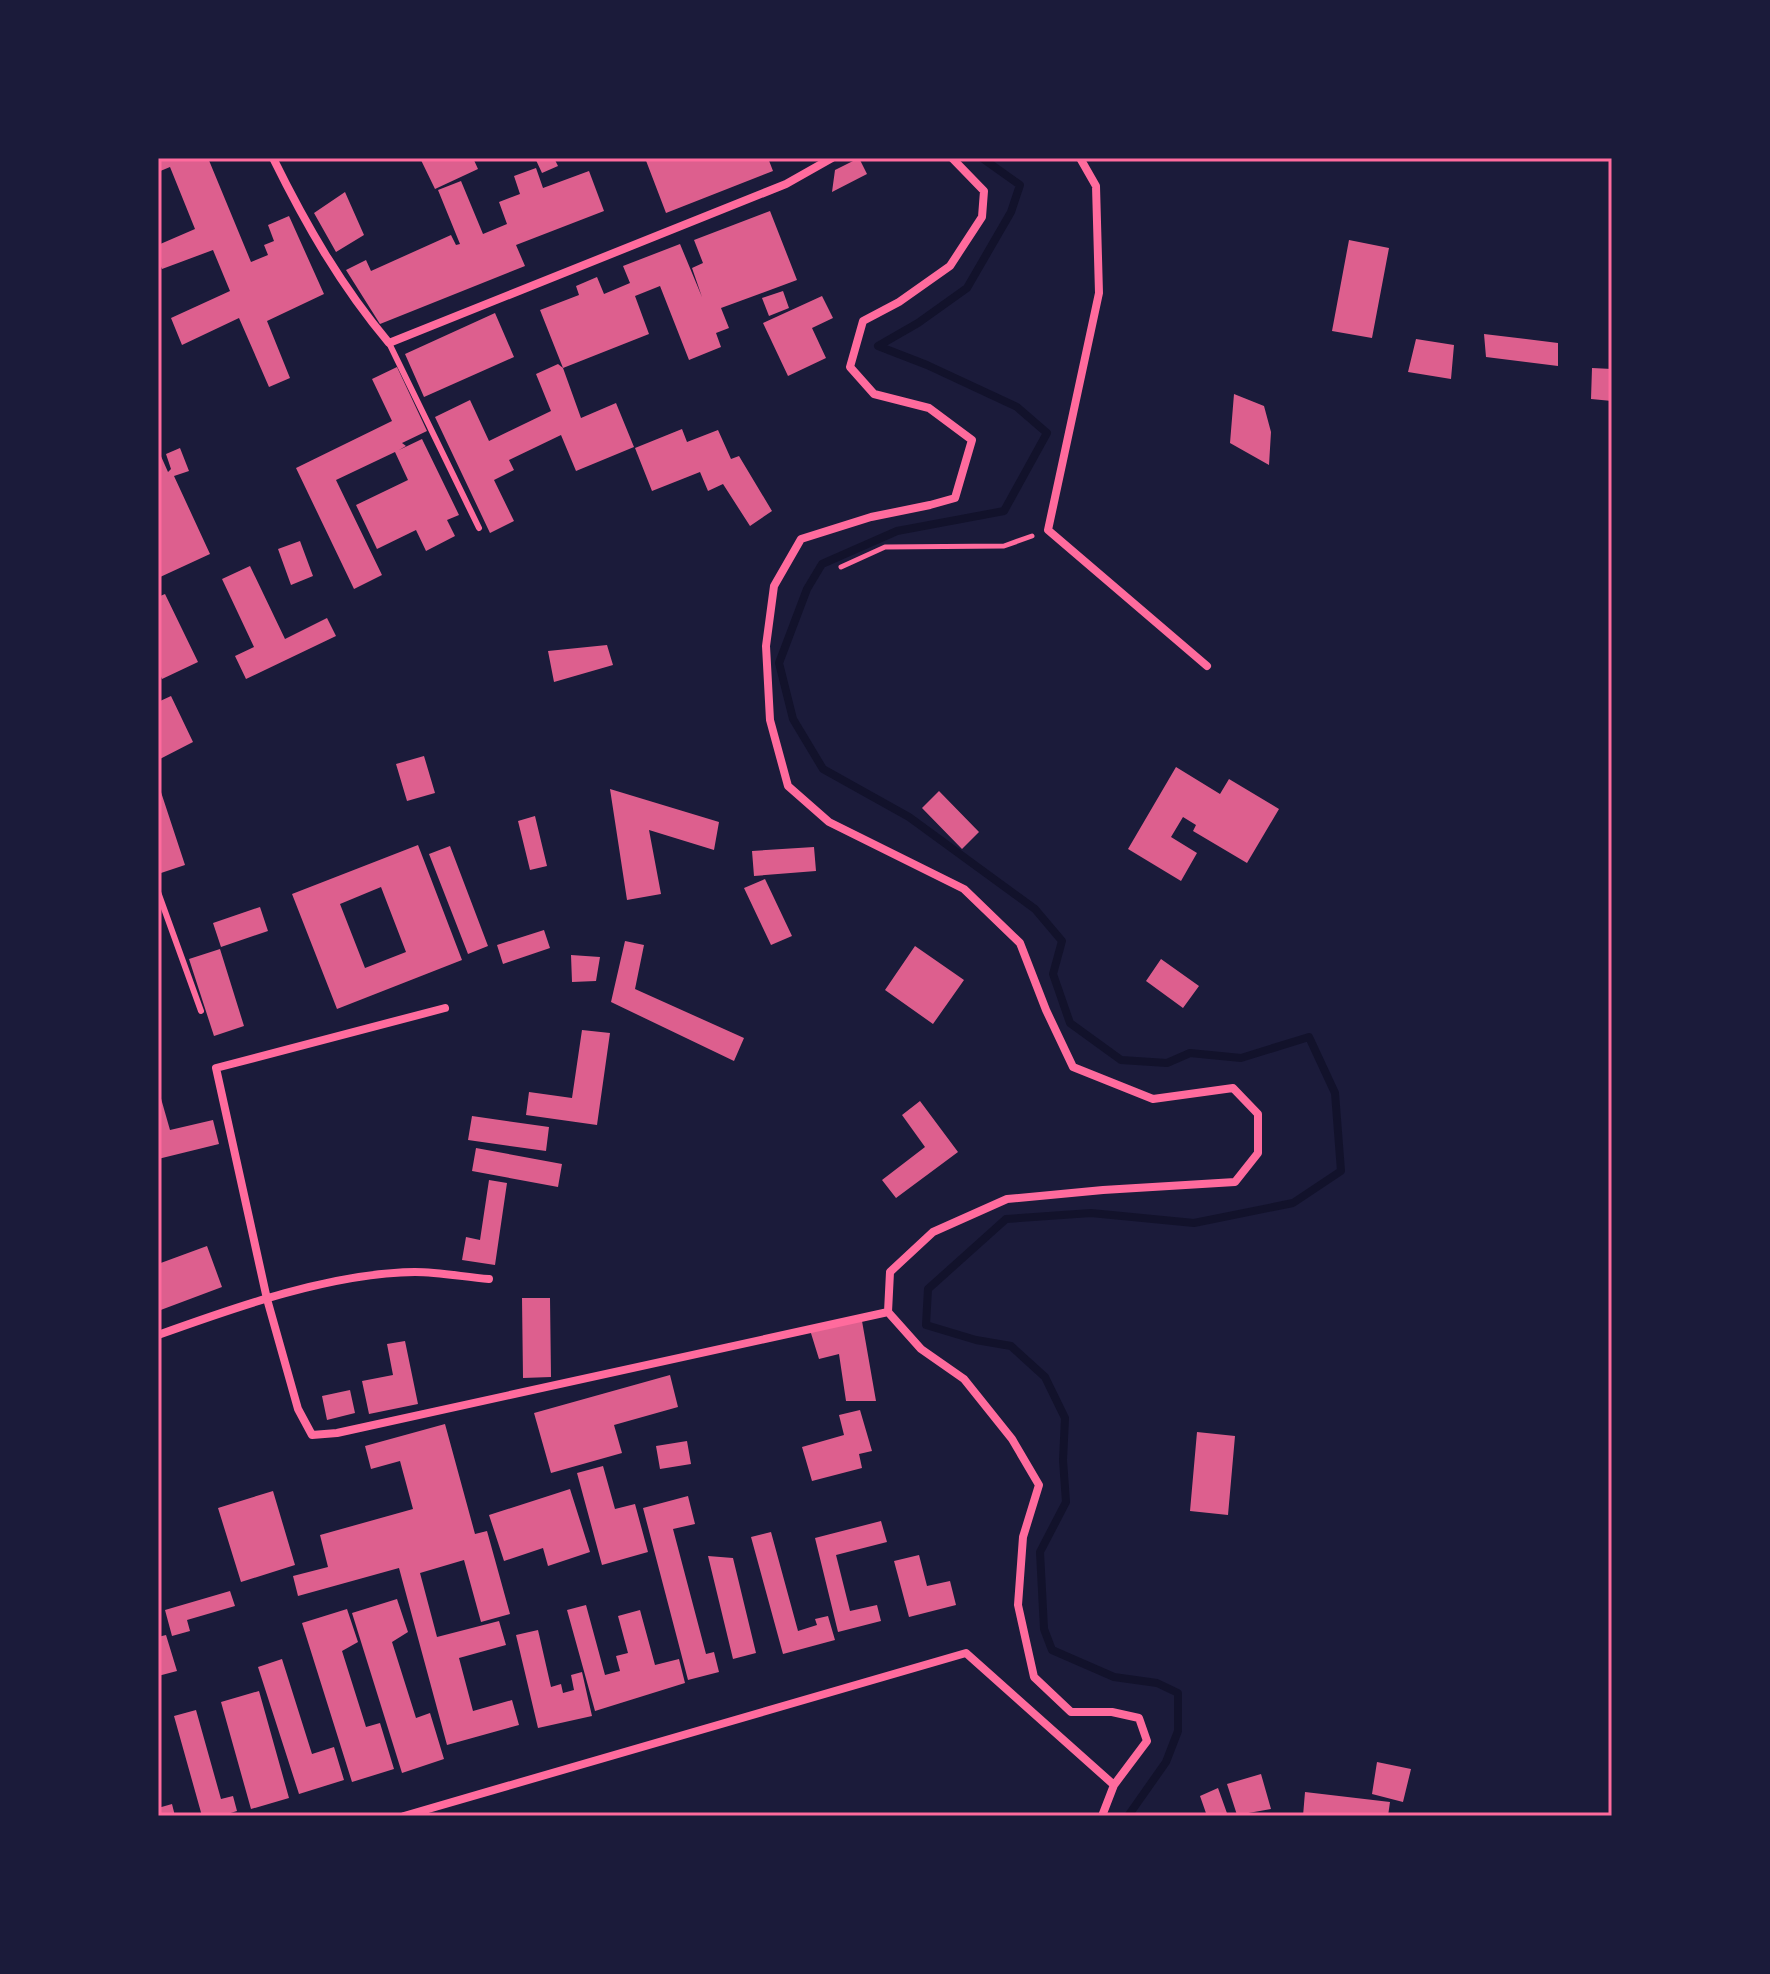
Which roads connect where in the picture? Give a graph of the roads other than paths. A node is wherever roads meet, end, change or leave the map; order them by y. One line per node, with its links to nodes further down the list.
1 (273, 158): 5 (street)
2 (832, 158): 5 (street)
3 (952, 158): 13 (street)
4 (1080, 158): 7 (street)
5 (389, 343): 6 (lane)
6 (479, 528)
7 (1207, 666)
8 (158, 892): 10 (lane)
9 (445, 1008): 12 (street)
10 (201, 1011)
11 (489, 1279): 12 (street)
12 (267, 1299): 13 (street); 14 (street)
13 (888, 1312): 15 (street)
14 (158, 1335)
15 (1114, 1785): 16 (street); 17 (street)
16 (404, 1816)
17 (1102, 1816)

